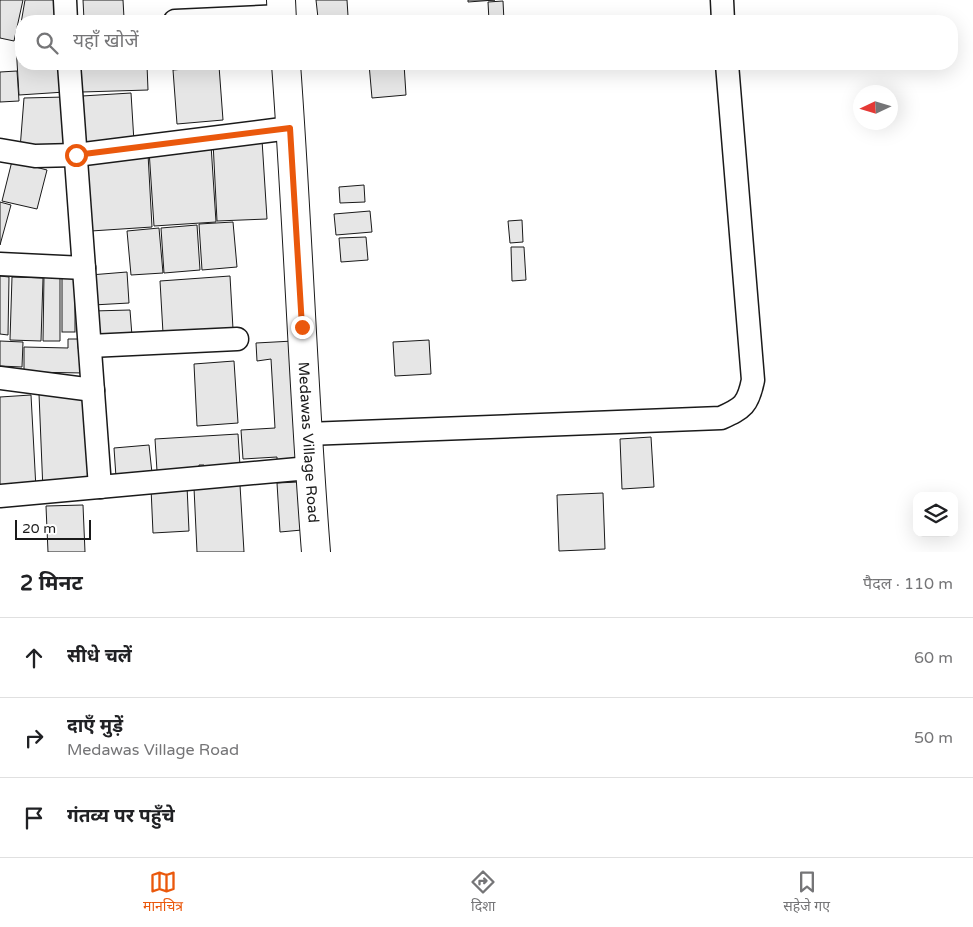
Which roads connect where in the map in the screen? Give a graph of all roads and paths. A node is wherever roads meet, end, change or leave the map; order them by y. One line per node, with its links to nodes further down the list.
1 (65, 0): 4 (street)
2 (722, 0): 6 (street)
3 (282, 12): 5 (street)
4 (66, 15)
5 (246, 15)
6 (723, 15)
7 (69, 70): 12 (street)
8 (286, 70): 10 (street, Medawas Village Road)
9 (727, 70): 19 (street)
10 (290, 128): 12 (street); 19 (street, Medawas Village Road)
11 (0, 150): 12 (street)
12 (76, 155): 14 (street)
13 (0, 264): 14 (street)
14 (84, 268): 16 (street)
15 (237, 339): 16 (street)
16 (90, 346): 18 (street)
17 (0, 378): 18 (street)
18 (93, 390): 21 (street)
19 (307, 434): 20 (street, Medawas Village Road)
20 (309, 468): 21 (street); 23 (street, Medawas Village Road)
21 (100, 487): 22 (street)
22 (0, 496)
23 (316, 552)

